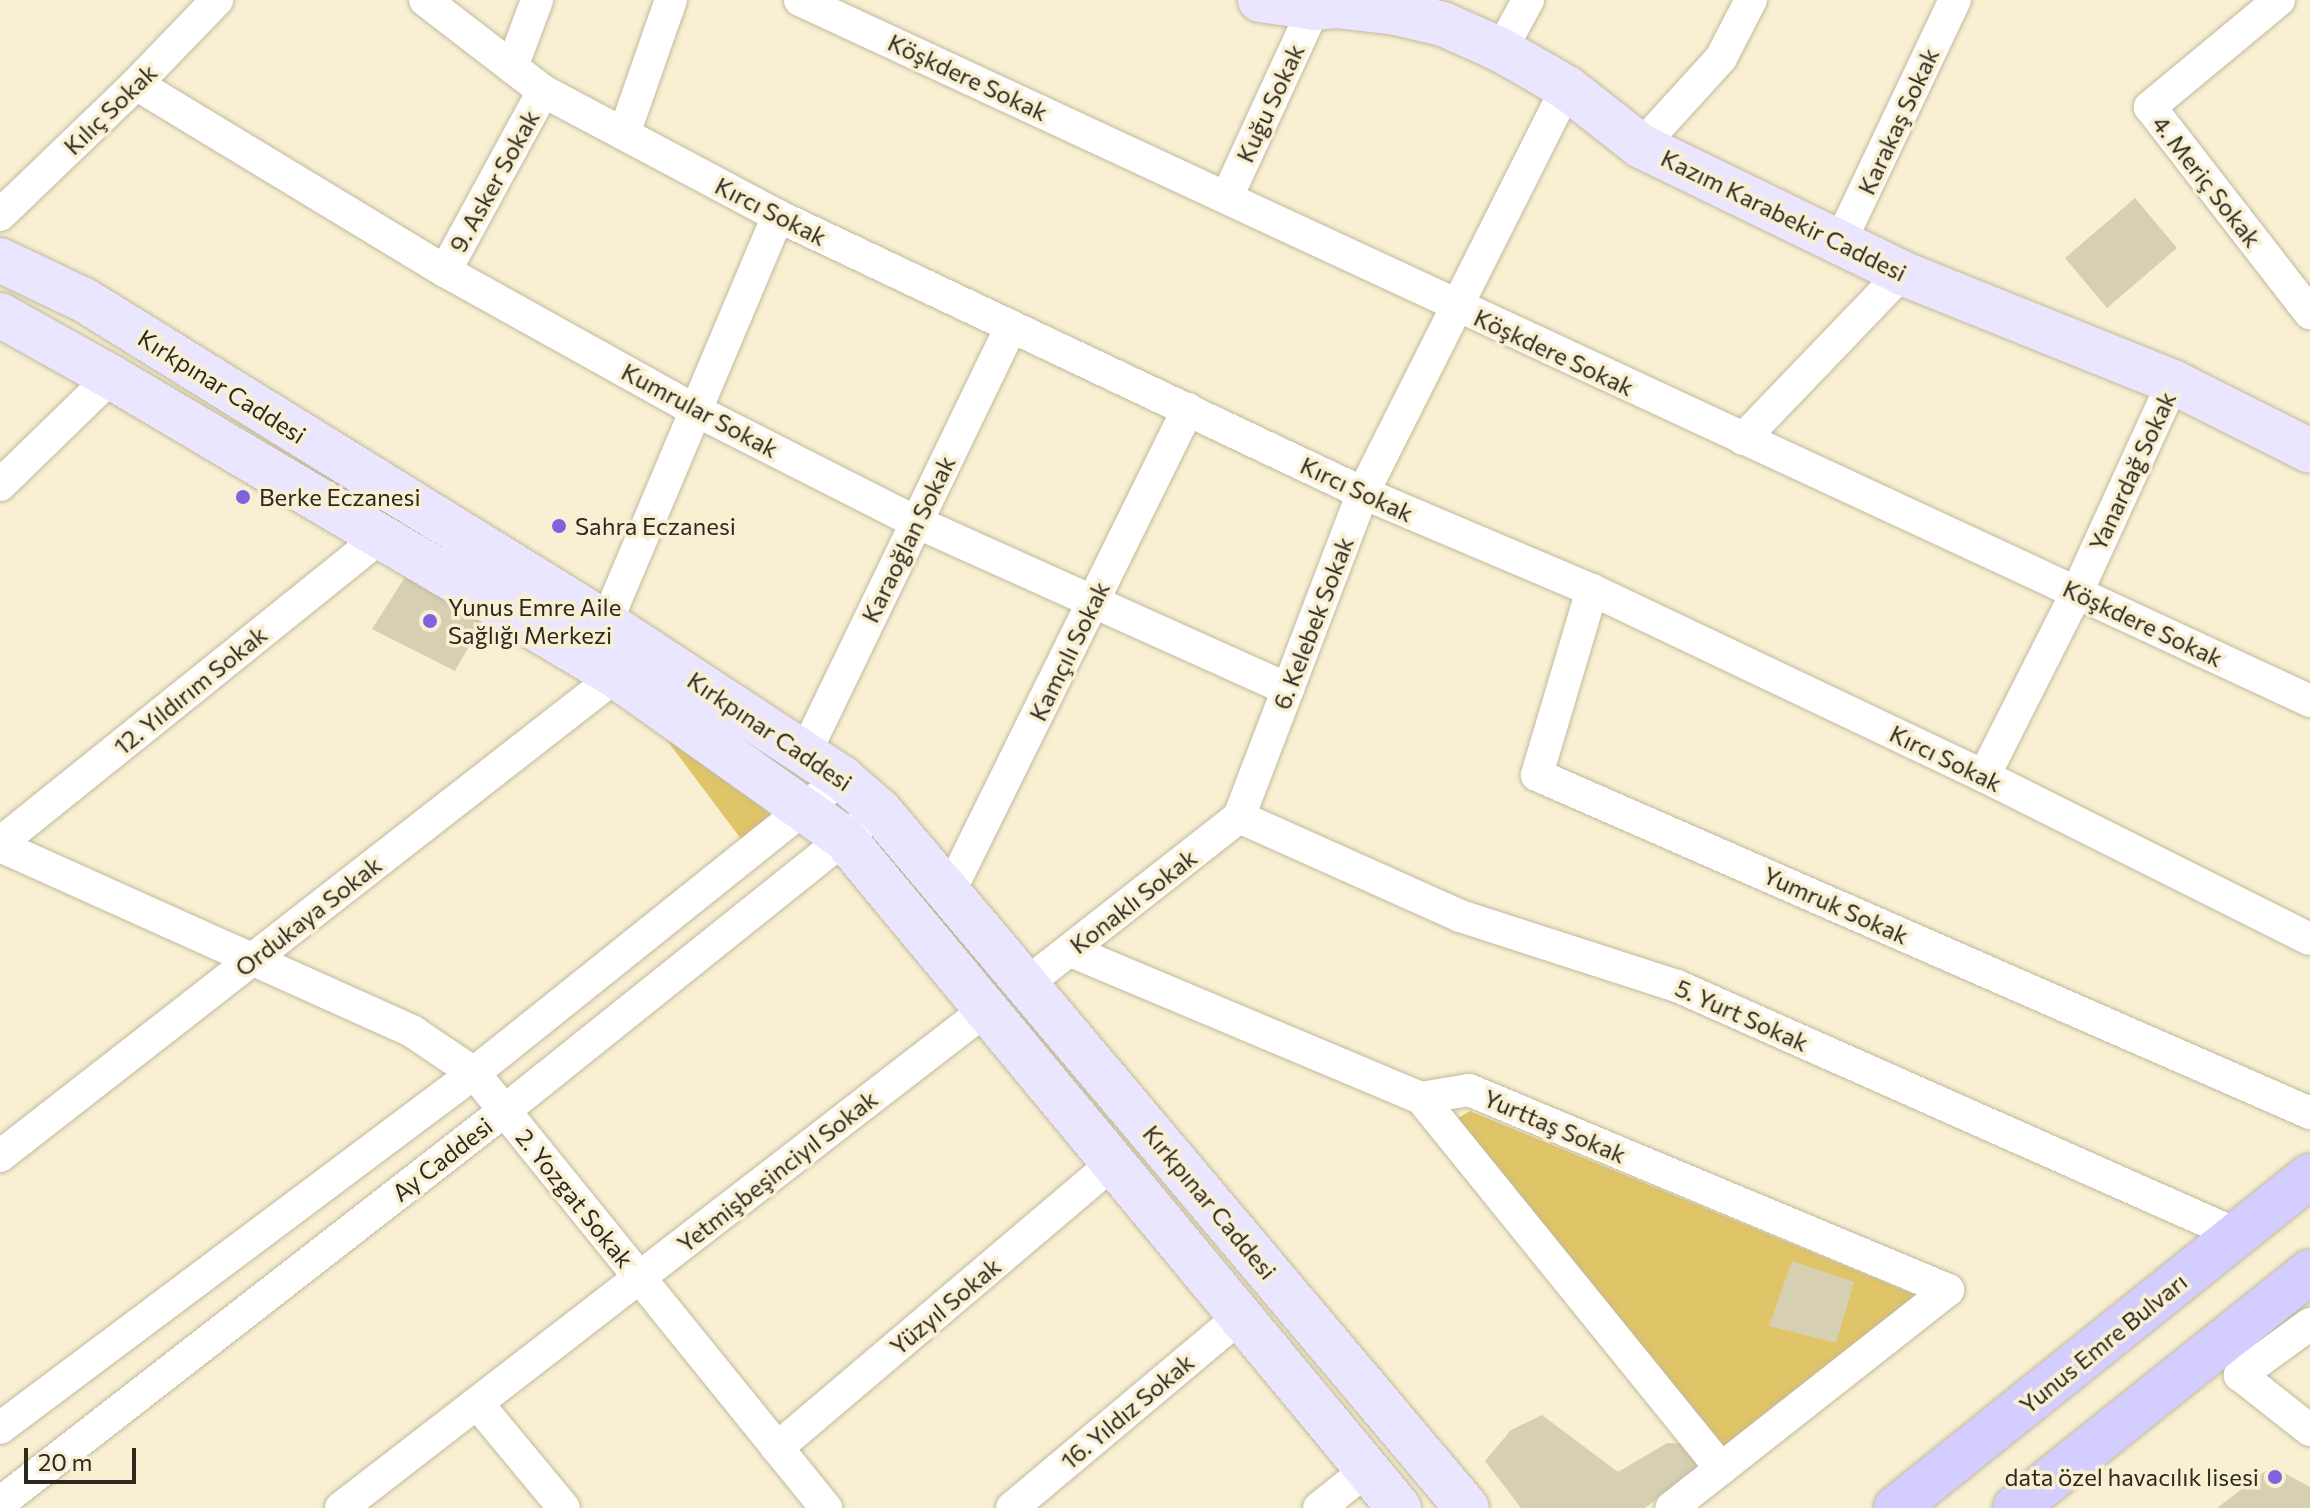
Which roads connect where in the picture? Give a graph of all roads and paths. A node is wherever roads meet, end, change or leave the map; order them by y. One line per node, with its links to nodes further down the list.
1 (217, 0): 14 (street, Kılıç Sokak)
2 (425, 0): 13 (street, Kırcı Sokak)
3 (537, 0): 13 (street)
4 (671, 0): 17 (street)
5 (800, 0): 19 (street, Köşkdere Sokak)
6 (1260, 0): 11 (main road, Kazım Karabekir Caddesi)
7 (1528, 0): 12 (street)
8 (1751, 0): 18 (street)
9 (1955, 0): 22 (street, Karakaş Sokak)
10 (2279, 0): 27 (street, 4. Meriç Sokak)
11 (1330, 5): 12 (main road, Kazım Karabekir Caddesi); 19 (street, Kuğu Sokak)
12 (1501, 50): 15 (main road, Kazım Karabekir Caddesi)
13 (512, 67): 16 (street, Kırcı Sokak)
14 (136, 84): 20 (street, Kılıç Sokak); 24 (street, Kumrular Sokak)
15 (1567, 88): 18 (main road, Kazım Karabekir Caddesi); 26 (street, 6. Kelebek Sokak)
16 (543, 91): 17 (street, Kırcı Sokak); 24 (street, 9. Asker Sokak)
17 (624, 134): 21 (street, Kırcı Sokak)
18 (1641, 146): 22 (main road, Kazım Karabekir Caddesi)
19 (1227, 197): 26 (street, Köşkdere Sokak)
20 (0, 215)
21 (778, 216): 29 (street, Kırcı Sokak); 33 (street)
22 (1840, 242): 25 (main road, Kazım Karabekir Caddesi)
23 (0, 260): 43 (main road, Kırkpınar Caddesi)
24 (445, 271): 33 (street, Kumrular Sokak)
25 (1902, 273): 31 (main road, Kazım Karabekir Caddesi); 34 (street)
26 (1455, 306): 34 (street, Köşkdere Sokak); 37 (street, 6. Kelebek Sokak)
27 (2310, 313)
28 (0, 315): 30 (main road, Kırkpınar Caddesi)
29 (1011, 326): 32 (street, Kırcı Sokak); 38 (street, Karaoğlan Sokak)
30 (111, 377): 36 (street); 39 (main road, Kırkpınar Caddesi)
31 (2173, 382): 35 (main road, Kazım Karabekir Caddesi); 41 (street, Yanardağ Sokak)
32 (1188, 409): 37 (street, Kırcı Sokak); 42 (street, Kamçılı Sokak)
33 (695, 410): 38 (street, Kumrular Sokak); 43 (street)
34 (1743, 439): 41 (street, Köşkdere Sokak)
35 (2310, 451)
36 (0, 485)
37 (1363, 493): 40 (street, Kırcı Sokak); 44 (street, 6. Kelebek Sokak)
38 (916, 522): 42 (street, Kumrular Sokak); 46 (street, Karaoğlan Sokak)
39 (381, 537): 43 (main road, Kırkpınar Caddesi); 53 (street, 12. Yıldırım Sokak)
40 (1592, 590): 47 (street, Kırcı Sokak); 63 (street, Yumruk Sokak)
41 (2077, 592): 45 (street, Köşkdere Sokak); 47 (street, Yanardağ Sokak)
42 (1093, 603): 44 (street, Kumrular Sokak); 54 (street, Kamçılı Sokak)
43 (601, 651): 46 (main road, Kırkpınar Caddesi); 49 (main road, Kırkpınar Caddesi); 57 (street, Ordukaya Sokak)
44 (1288, 689): 51 (street, 6. Kelebek Sokak)
45 (2310, 701)
46 (806, 751): 48 (main road, Kırkpınar Caddesi)
47 (1984, 776): 55 (street, Kırcı Sokak)
48 (842, 778): 49 (street, Ay Caddesi); 50 (main road, Kırkpınar Caddesi)
49 (804, 808): 52 (main road, Kırkpınar Caddesi); 60 (street, Ay Caddesi)
50 (880, 811): 52 (street, Ay Caddesi); 54 (main road, Kırkpınar Caddesi)
51 (1239, 817): 56 (street, Konaklı Sokak); 67 (street, 5. Yurt Sokak)
52 (844, 838): 59 (main road, Kırkpınar Caddesi); 62 (street, Ay Caddesi)
53 (0, 845): 57 (street, 2. Yozgat Sokak)
54 (949, 893): 58 (main road, Kırkpınar Caddesi)
55 (2310, 939)
56 (1071, 951): 58 (street, Konaklı Sokak); 61 (street)
57 (252, 960): 60 (street, 2. Yozgat Sokak); 64 (street, Ordukaya Sokak)
58 (1026, 984): 85 (main road, Kırkpınar Caddesi)
59 (984, 1011): 65 (main road, Kırkpınar Caddesi); 69 (street, Yetmişbeşinciyıl Sokak)
60 (474, 1073): 62 (street, 2. Yozgat Sokak); 73 (street, Ay Caddesi)
61 (1421, 1098): 77 (street); 77 (street, Yurttaş Sokak)
62 (504, 1111): 69 (street, 2. Yozgat Sokak); 78 (street, Ay Caddesi)
63 (2310, 1113)
64 (0, 1156)
65 (1113, 1163): 70 (main road, Kırkpınar Caddesi); 75 (street, Yüzyıl Sokak)
66 (2310, 1176): 67 (main road, Yunus Emre Bulvarı)
67 (2238, 1235): 87 (main road, Yunus Emre Bulvarı)
68 (2310, 1272): 88 (main road)
69 (639, 1277): 72 (street, Yetmişbeşinciyıl Sokak); 75 (street, 2. Yozgat Sokak)
70 (1242, 1315): 76 (main road, Kırkpınar Caddesi); 82 (street, 16. Yıldız Sokak)
71 (2310, 1324): 74 (street)
72 (477, 1403): 79 (street, Yetmişbeşinciyıl Sokak); 80 (street)
73 (0, 1428)
74 (2310, 1430)
75 (777, 1448): 81 (street, 2. Yozgat Sokak)
76 (1368, 1469): 83 (street); 84 (main road, Kırkpınar Caddesi)
77 (1721, 1469): 86 (street)
78 (0, 1503)
79 (341, 1508)
80 (564, 1508)
81 (826, 1508)
82 (1012, 1508)
83 (1319, 1508)
84 (1399, 1508)
85 (1467, 1508)
86 (1671, 1508)
87 (1896, 1508)
88 (2015, 1508)

